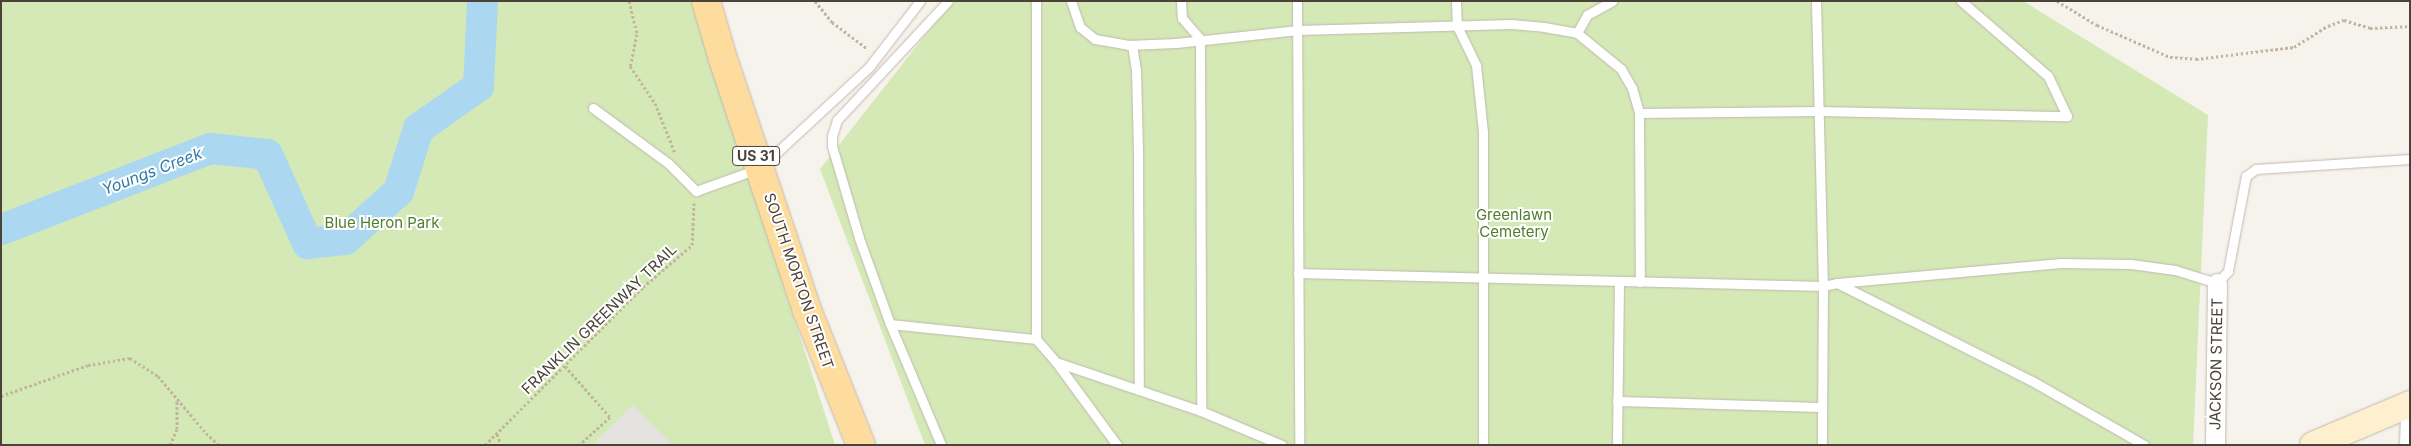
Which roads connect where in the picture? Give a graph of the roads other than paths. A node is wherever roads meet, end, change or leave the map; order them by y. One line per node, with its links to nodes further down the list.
1 (706, 1): 21 (main road, SOUTH MORTON STREET / US 31)
2 (920, 1): 21 (lane)
3 (948, 1): 29 (lane)
4 (1036, 1): 30 (lane)
5 (1071, 1): 16 (lane)
6 (1181, 1): 15 (lane)
7 (1297, 1): 13 (lane)
8 (1456, 1): 12 (lane)
9 (1612, 1): 14 (lane)
10 (1816, 1): 18 (lane)
11 (1961, 1): 18 (lane)
12 (1457, 26): 13 (lane); 14 (lane); 23 (lane)
13 (1298, 30): 15 (lane); 22 (lane)
14 (1577, 33): 19 (lane)
15 (1200, 39): 16 (lane); 36 (lane)
16 (1132, 45): 32 (lane)
17 (593, 108): 21 (lane)
18 (1819, 111): 19 (lane); 28 (lane)
19 (1639, 113): 25 (lane)
20 (2410, 159): 27 (lane)
21 (760, 168): 37 (main road, SOUTH MORTON STREET / US 31)
22 (1298, 273): 23 (lane); 41 (lane)
23 (1483, 278): 24 (lane); 42 (lane)
24 (1619, 282): 25 (lane); 33 (lane)
25 (1640, 282): 28 (lane)
26 (1837, 283): 27 (lane); 28 (lane); 45 (lane)
27 (2217, 284): 46 (street, JACKSON STREET)
28 (1822, 286): 35 (lane)
29 (890, 324): 30 (lane); 38 (lane)
30 (1036, 339): 31 (lane)
31 (1056, 362): 32 (lane); 39 (lane)
32 (1139, 390): 36 (lane)
33 (1617, 401): 35 (lane); 43 (lane)
34 (2407, 405): 47 (street); 48 (lane)
35 (1822, 407): 44 (lane)
36 (1202, 411): 40 (lane)
37 (861, 445)
38 (941, 445)
39 (1117, 445)
40 (1282, 445)
41 (1299, 445)
42 (1483, 445)
43 (1617, 445)
44 (1822, 445)
45 (2144, 445)
46 (2215, 445)
47 (2313, 445)
48 (2404, 445)

